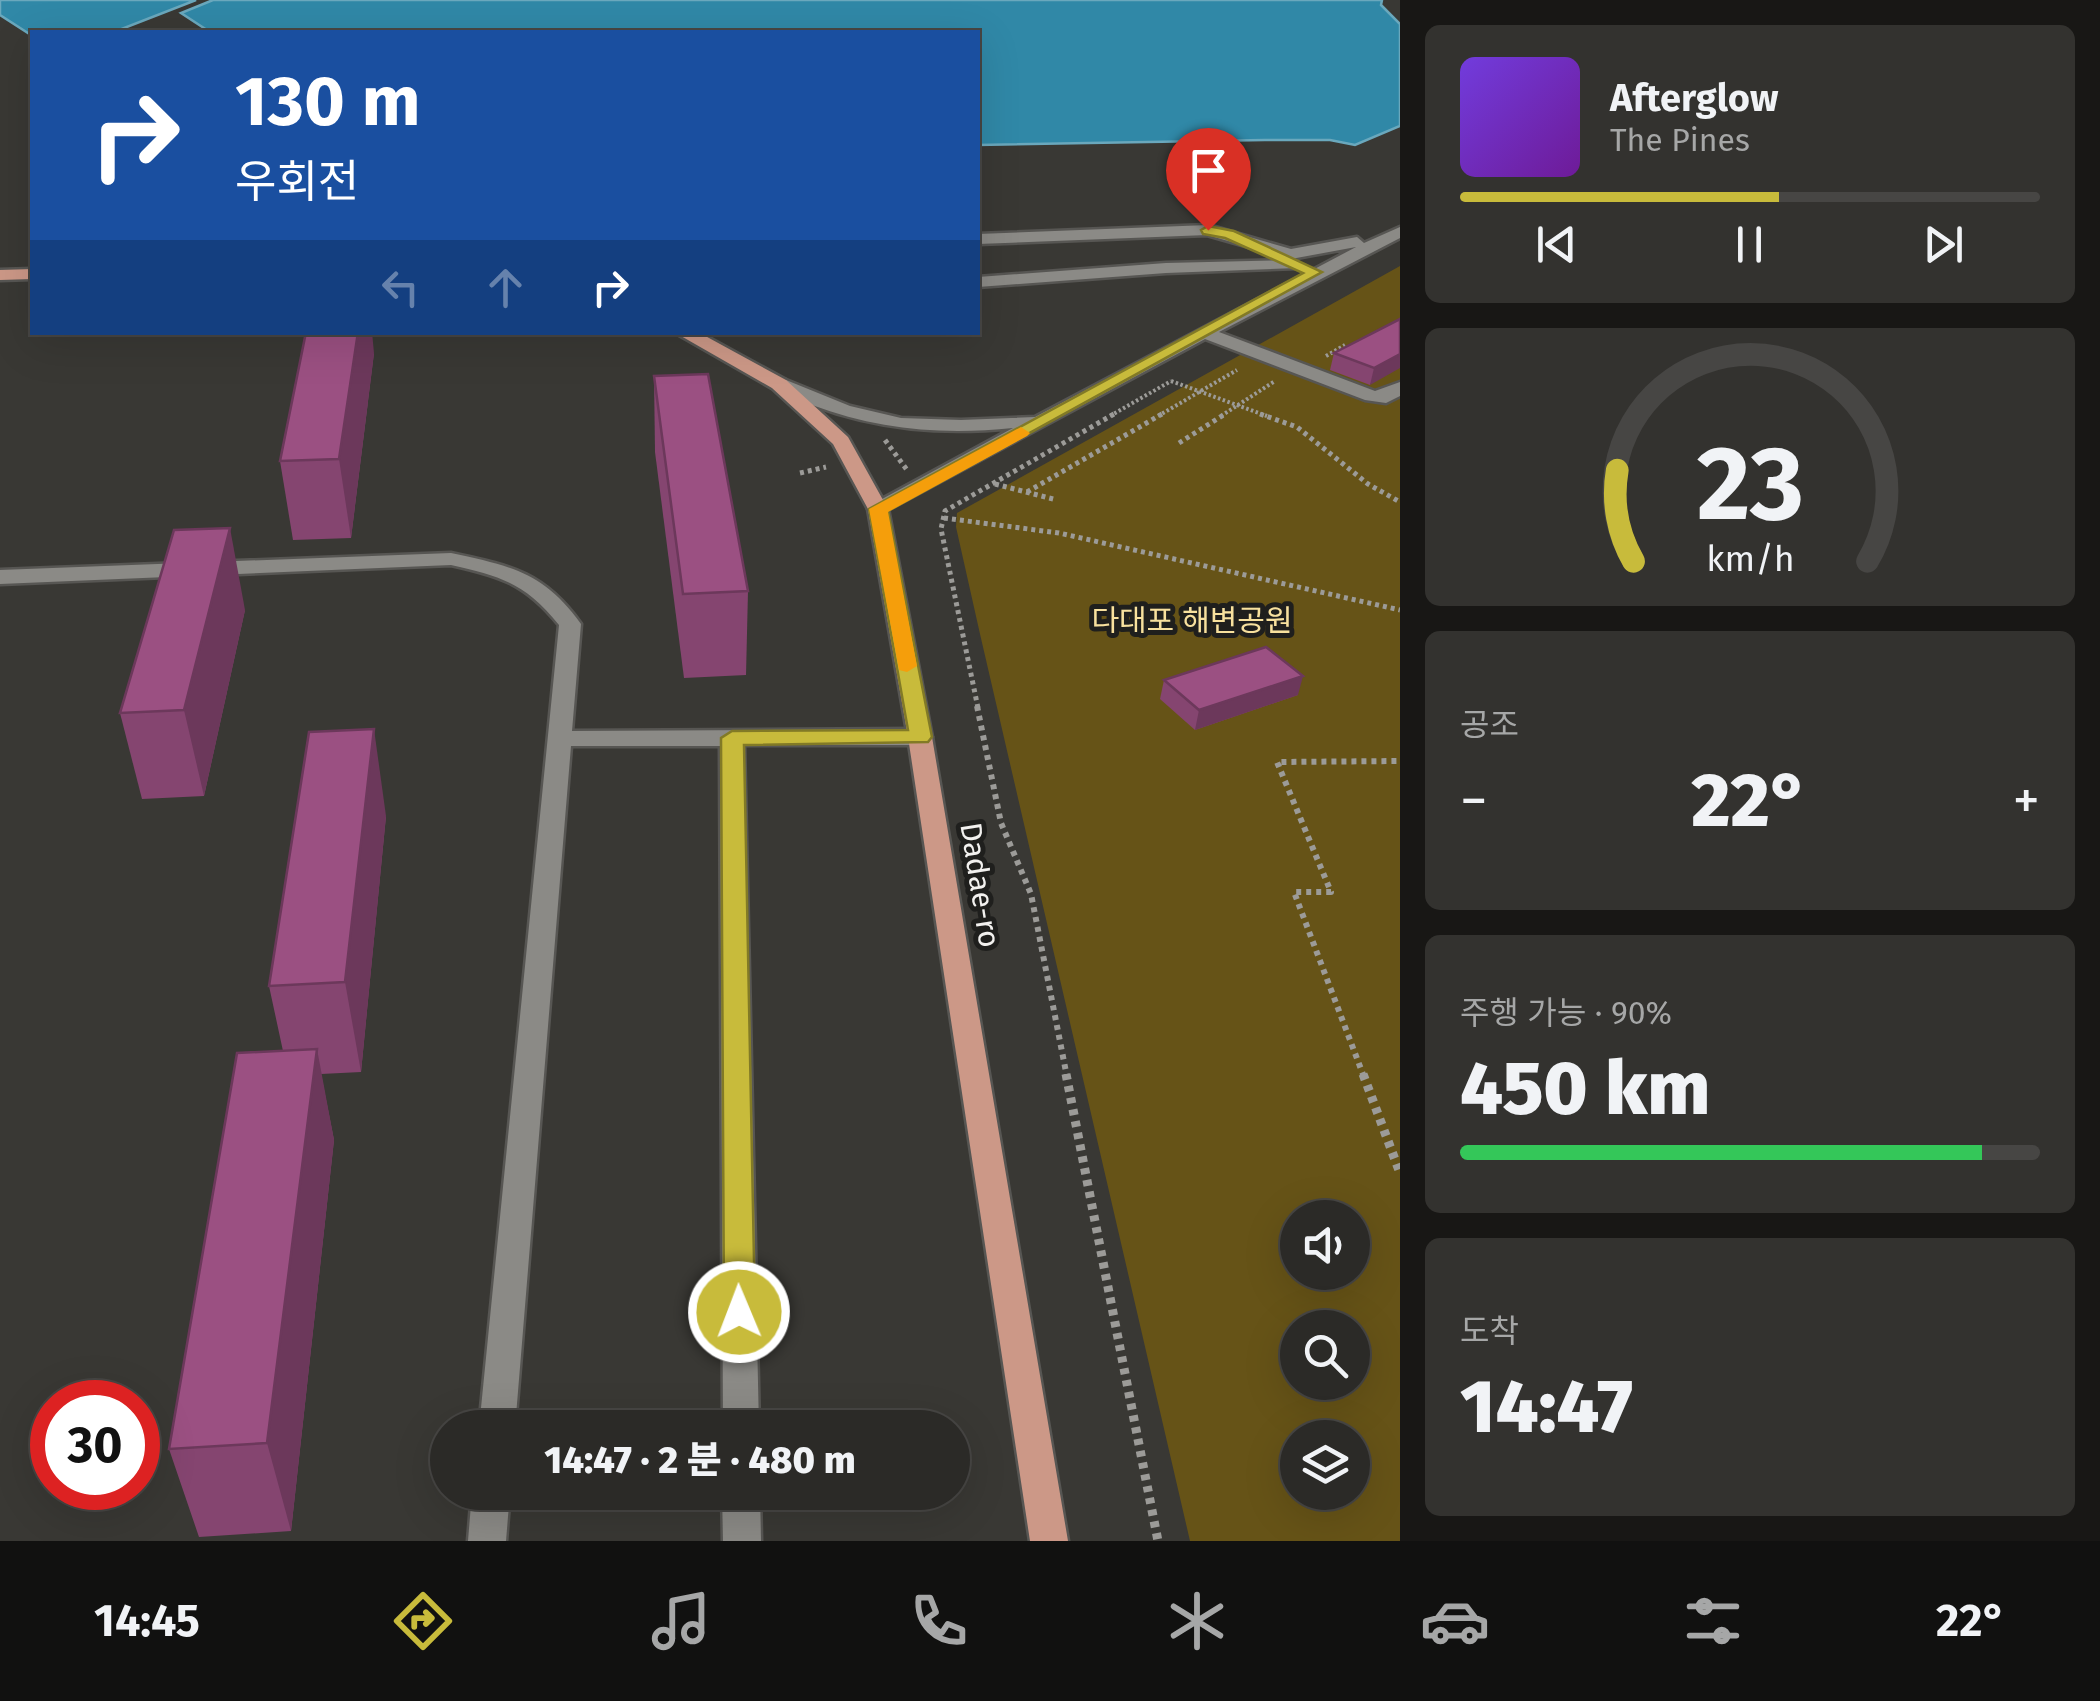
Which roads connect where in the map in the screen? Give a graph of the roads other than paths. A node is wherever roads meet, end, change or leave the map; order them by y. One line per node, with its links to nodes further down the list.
1 (1397, 233): 3 (street); 5 (street)
2 (980, 239): 3 (street)
3 (1274, 252): 4 (street)
4 (1292, 265): 5 (street); 8 (street)
5 (1314, 272): 9 (street)
6 (30, 274): 7 (main road)
7 (0, 275)
8 (980, 282)
9 (1206, 333): 12 (street); 13 (street)
10 (689, 335): 11 (main road, Dadae-ro)
11 (779, 384): 13 (street); 14 (main road, Dadae-ro)
12 (1400, 388)
13 (1045, 420): 14 (street)
14 (878, 509): 16 (main road, Dadae-ro)
15 (0, 577): 17 (street)
16 (920, 737): 18 (street); 25 (main road, Dadae-ro)
17 (560, 738): 18 (street); 19 (street)
18 (732, 738): 20 (street)
19 (500, 1410)
20 (740, 1410)
21 (490, 1510): 23 (street)
22 (742, 1510): 24 (street)
23 (487, 1541)
24 (742, 1541)
25 (1049, 1541)

